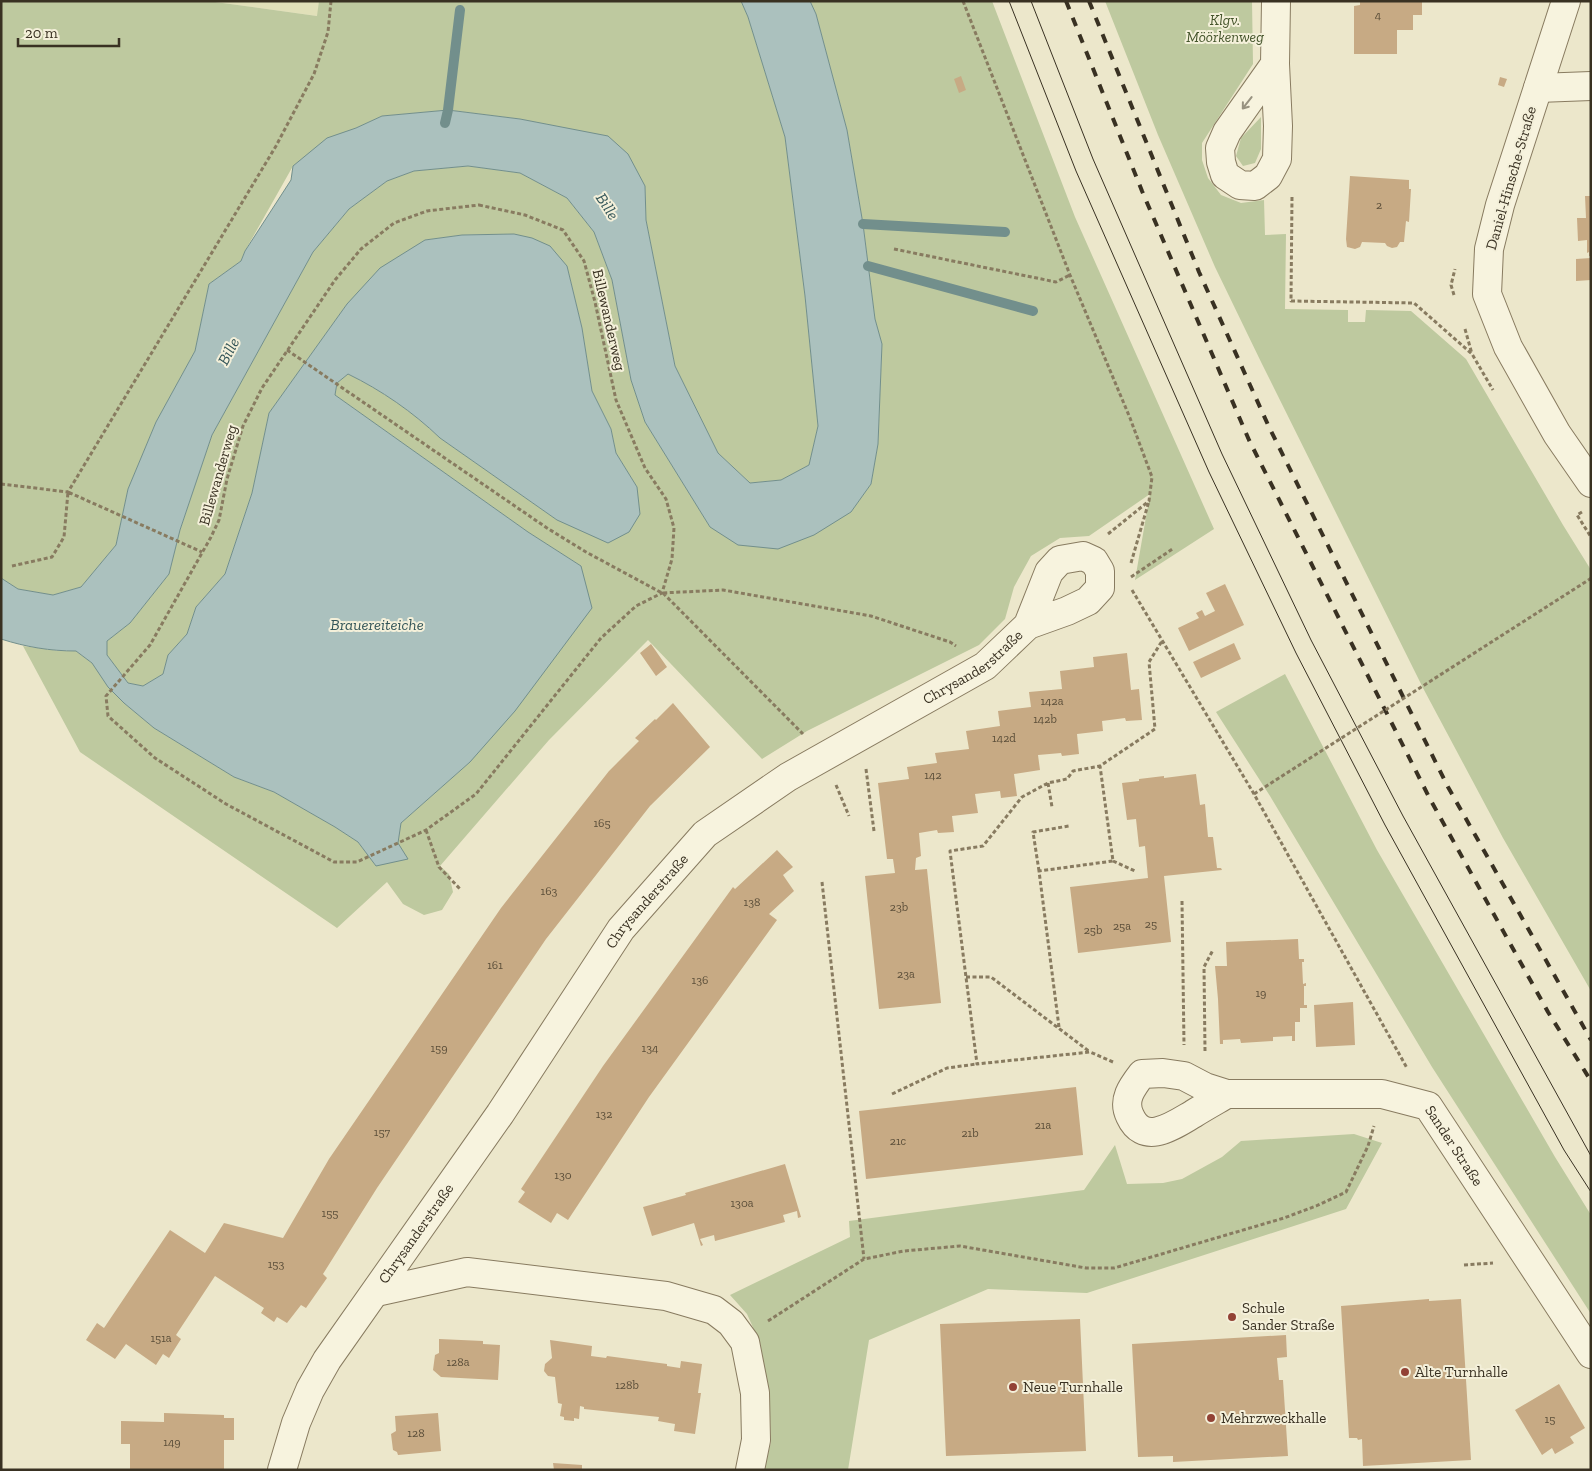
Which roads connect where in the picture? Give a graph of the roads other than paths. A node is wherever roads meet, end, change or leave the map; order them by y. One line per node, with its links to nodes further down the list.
1 (1276, 1): 3 (street)
2 (1566, 1): 5 (street, Daniel-Hinsche-Straße)
3 (1275, 64): 3 (street, one-way to 3)
4 (1591, 86): 5 (street)
5 (1538, 88): 6 (street, Daniel-Hinsche-Straße)
6 (1591, 483)
7 (1028, 626): 7 (street, Chrysanderstraße); 9 (street, Chrysanderstraße)
8 (1205, 1086): 8 (street, Sander Straße); 10 (street, Sander Straße)
9 (376, 1292): 11 (street, Chrysanderstraße); 12 (street, Chrysanderstraße)
10 (1591, 1354)
11 (282, 1470)
12 (750, 1470)

